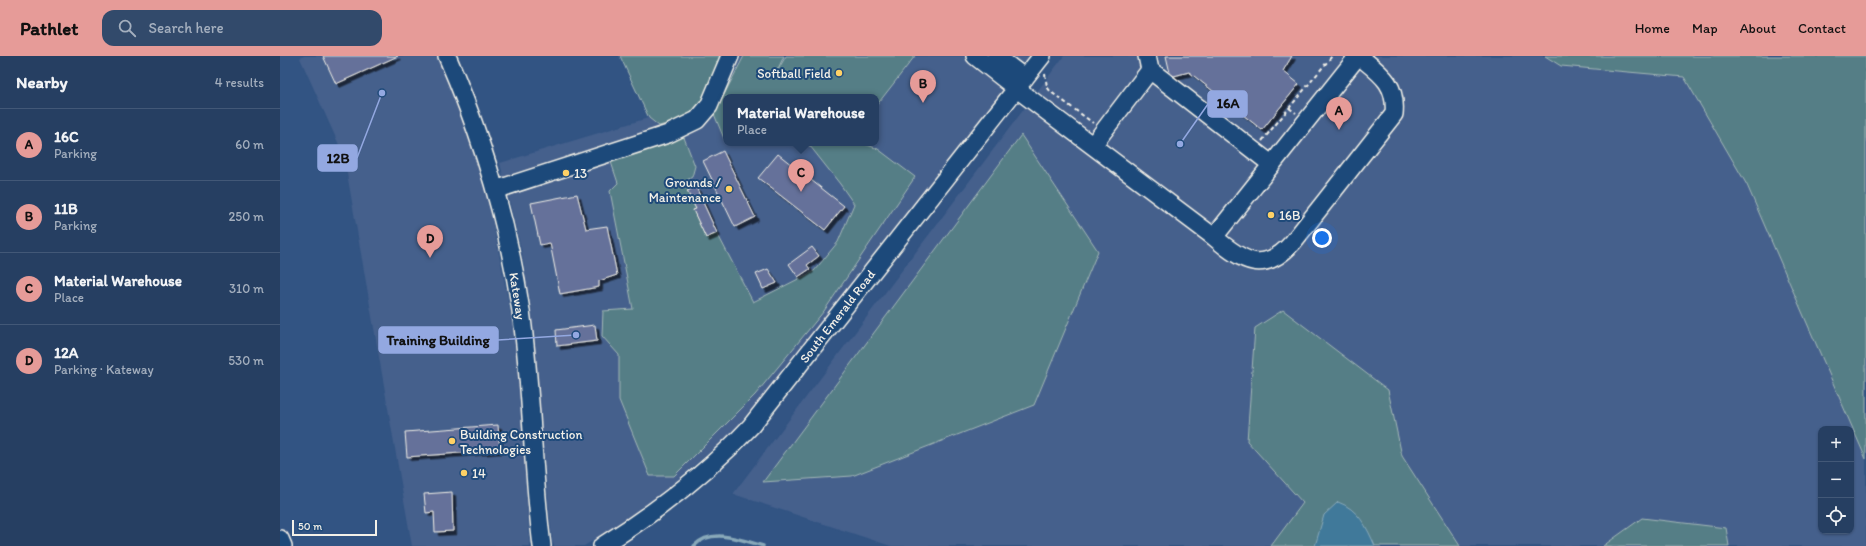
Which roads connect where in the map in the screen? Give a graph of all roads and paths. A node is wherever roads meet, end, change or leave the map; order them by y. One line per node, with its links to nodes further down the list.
1 (447, 56): 12 (street, Kateway)
2 (730, 56): 12 (street)
3 (1332, 56): 9 (path)
4 (1358, 56): 11 (street); 13 (street)
5 (984, 57): 7 (street)
6 (1148, 63): 10 (street); 11 (street)
7 (1030, 72): 8 (path); 10 (street); 17 (street, South Emerald Road)
8 (1094, 124)
9 (1259, 144)
10 (1093, 145): 13 (street)
11 (1272, 164): 13 (street)
12 (495, 190): 16 (street, Kateway)
13 (1214, 237)
14 (280, 539): 15 (street)
15 (283, 546)
16 (542, 546)
17 (602, 546)

